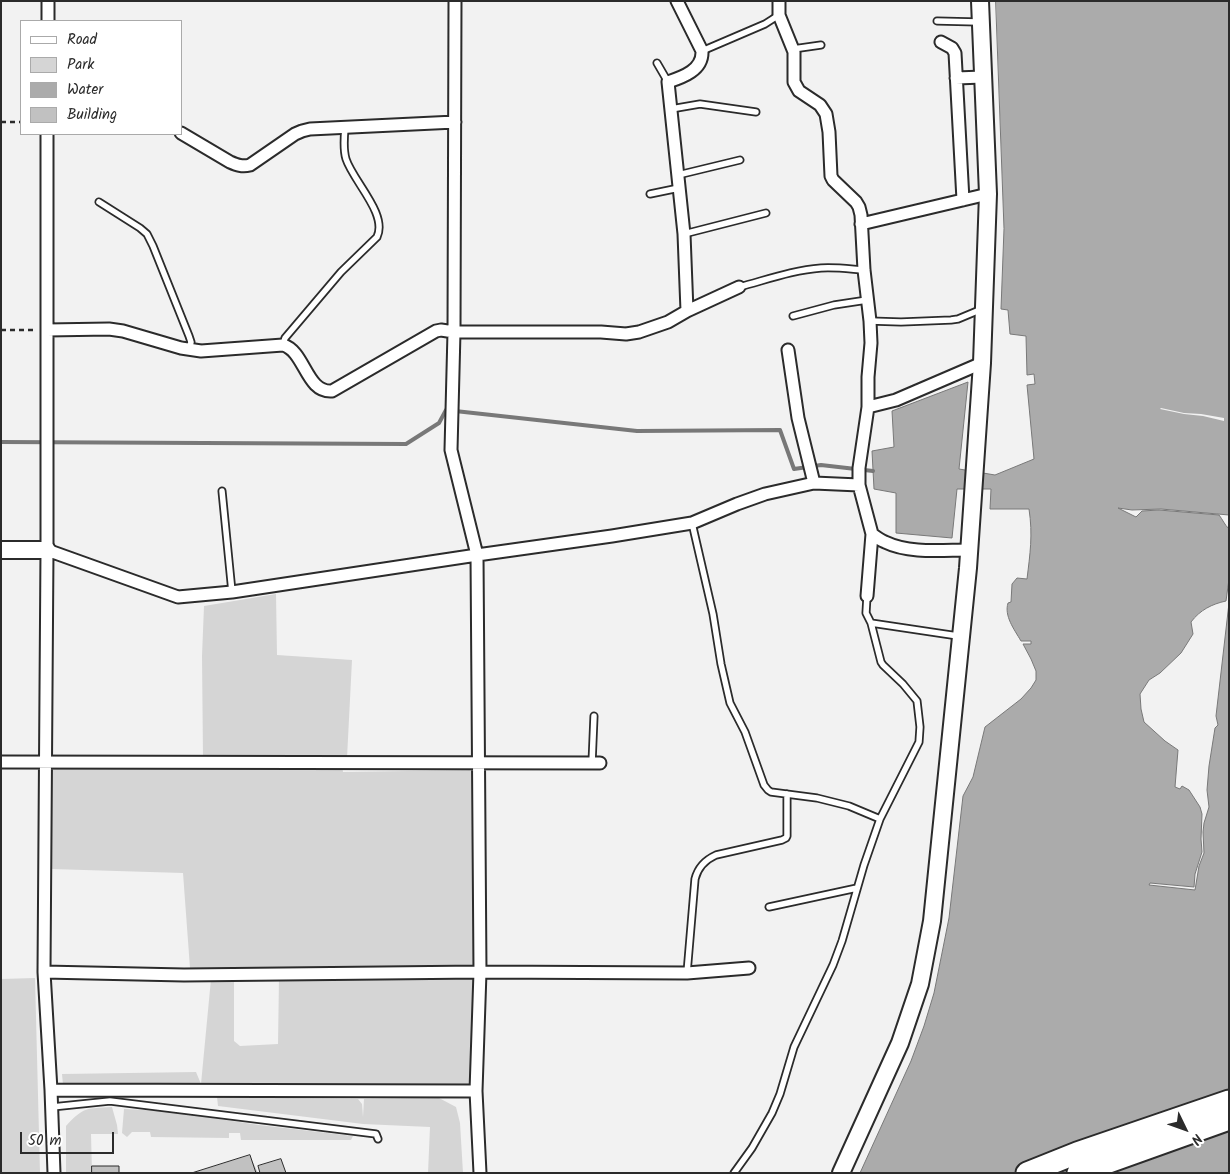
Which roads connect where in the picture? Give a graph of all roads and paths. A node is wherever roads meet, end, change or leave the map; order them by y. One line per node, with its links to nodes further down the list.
1 (48, 1): 7 (street)
2 (455, 1): 22 (street)
3 (677, 1): 13 (street)
4 (779, 1): 6 (street)
5 (980, 1): 9 (street)
6 (779, 15): 12 (street); 13 (lane)
7 (48, 20)
8 (937, 21): 9 (lane)
9 (980, 22): 15 (street)
10 (941, 42): 16 (street)
11 (821, 45): 12 (lane)
12 (793, 49): 34 (street)
13 (702, 51): 17 (street)
14 (657, 63): 17 (lane)
15 (983, 77): 16 (street); 30 (street)
16 (956, 78): 31 (street)
17 (668, 82): 18 (street)
18 (671, 109): 19 (lane); 27 (street)
19 (756, 112)
20 (1, 122): 21 (path)
21 (20, 122)
22 (455, 122): 23 (street); 45 (street)
23 (345, 128): 24 (street); 46 (lane)
24 (182, 134)
25 (47, 135): 44 (street)
26 (740, 160): 27 (lane)
27 (678, 175): 28 (street)
28 (679, 188): 29 (lane); 35 (street)
29 (650, 194)
30 (988, 194): 31 (street); 39 (street)
31 (964, 200): 34 (street)
32 (100, 202): 47 (lane)
33 (766, 213): 35 (lane)
34 (861, 224): 36 (street)
35 (684, 234): 40 (street)
36 (864, 270): 37 (lane); 38 (street)
37 (739, 287): 40 (street)
38 (867, 300): 41 (lane); 42 (street)
39 (984, 308): 42 (lane); 49 (street)
40 (687, 311): 45 (street)
41 (793, 316)
42 (870, 321): 50 (street)
43 (1, 330): 44 (path)
44 (48, 330): 47 (street); 57 (street)
45 (454, 332): 46 (street); 59 (street)
46 (283, 345): 47 (street)
47 (189, 350)
48 (788, 350): 51 (street)
49 (982, 364): 50 (street); 58 (street)
50 (868, 407): 52 (street)
51 (814, 483): 52 (street); 54 (street)
52 (859, 485): 55 (street)
53 (222, 491): 60 (lane)
54 (692, 523): 59 (street); 69 (lane)
55 (872, 534): 58 (street); 61 (street)
56 (1, 550): 57 (street)
57 (47, 550): 60 (street); 66 (street)
58 (969, 550): 63 (street)
59 (477, 555): 60 (street); 67 (street)
60 (232, 592)
61 (867, 596): 62 (lane)
62 (871, 622): 63 (lane); 70 (lane)
63 (960, 637): 86 (street)
64 (594, 716): 68 (lane)
65 (1, 762): 66 (street)
66 (46, 762): 67 (street); 74 (street)
67 (478, 762): 68 (street); 75 (street)
68 (596, 763)
69 (787, 794): 70 (lane); 76 (lane)
70 (880, 819): 71 (lane)
71 (857, 888): 72 (lane); 85 (lane)
72 (770, 907)
73 (749, 968): 76 (street)
74 (44, 972): 75 (street); 77 (street)
75 (480, 972): 76 (street); 78 (street)
76 (687, 973)
77 (51, 1090): 78 (street); 80 (street)
78 (476, 1091): 84 (street)
79 (1229, 1101): 87 (highway)
80 (52, 1107): 82 (lane); 83 (street)
81 (1229, 1119): 88 (highway)
82 (378, 1139)
83 (54, 1173)
84 (480, 1173)
85 (734, 1173)
86 (841, 1173)
87 (1027, 1173)
88 (1078, 1173)

